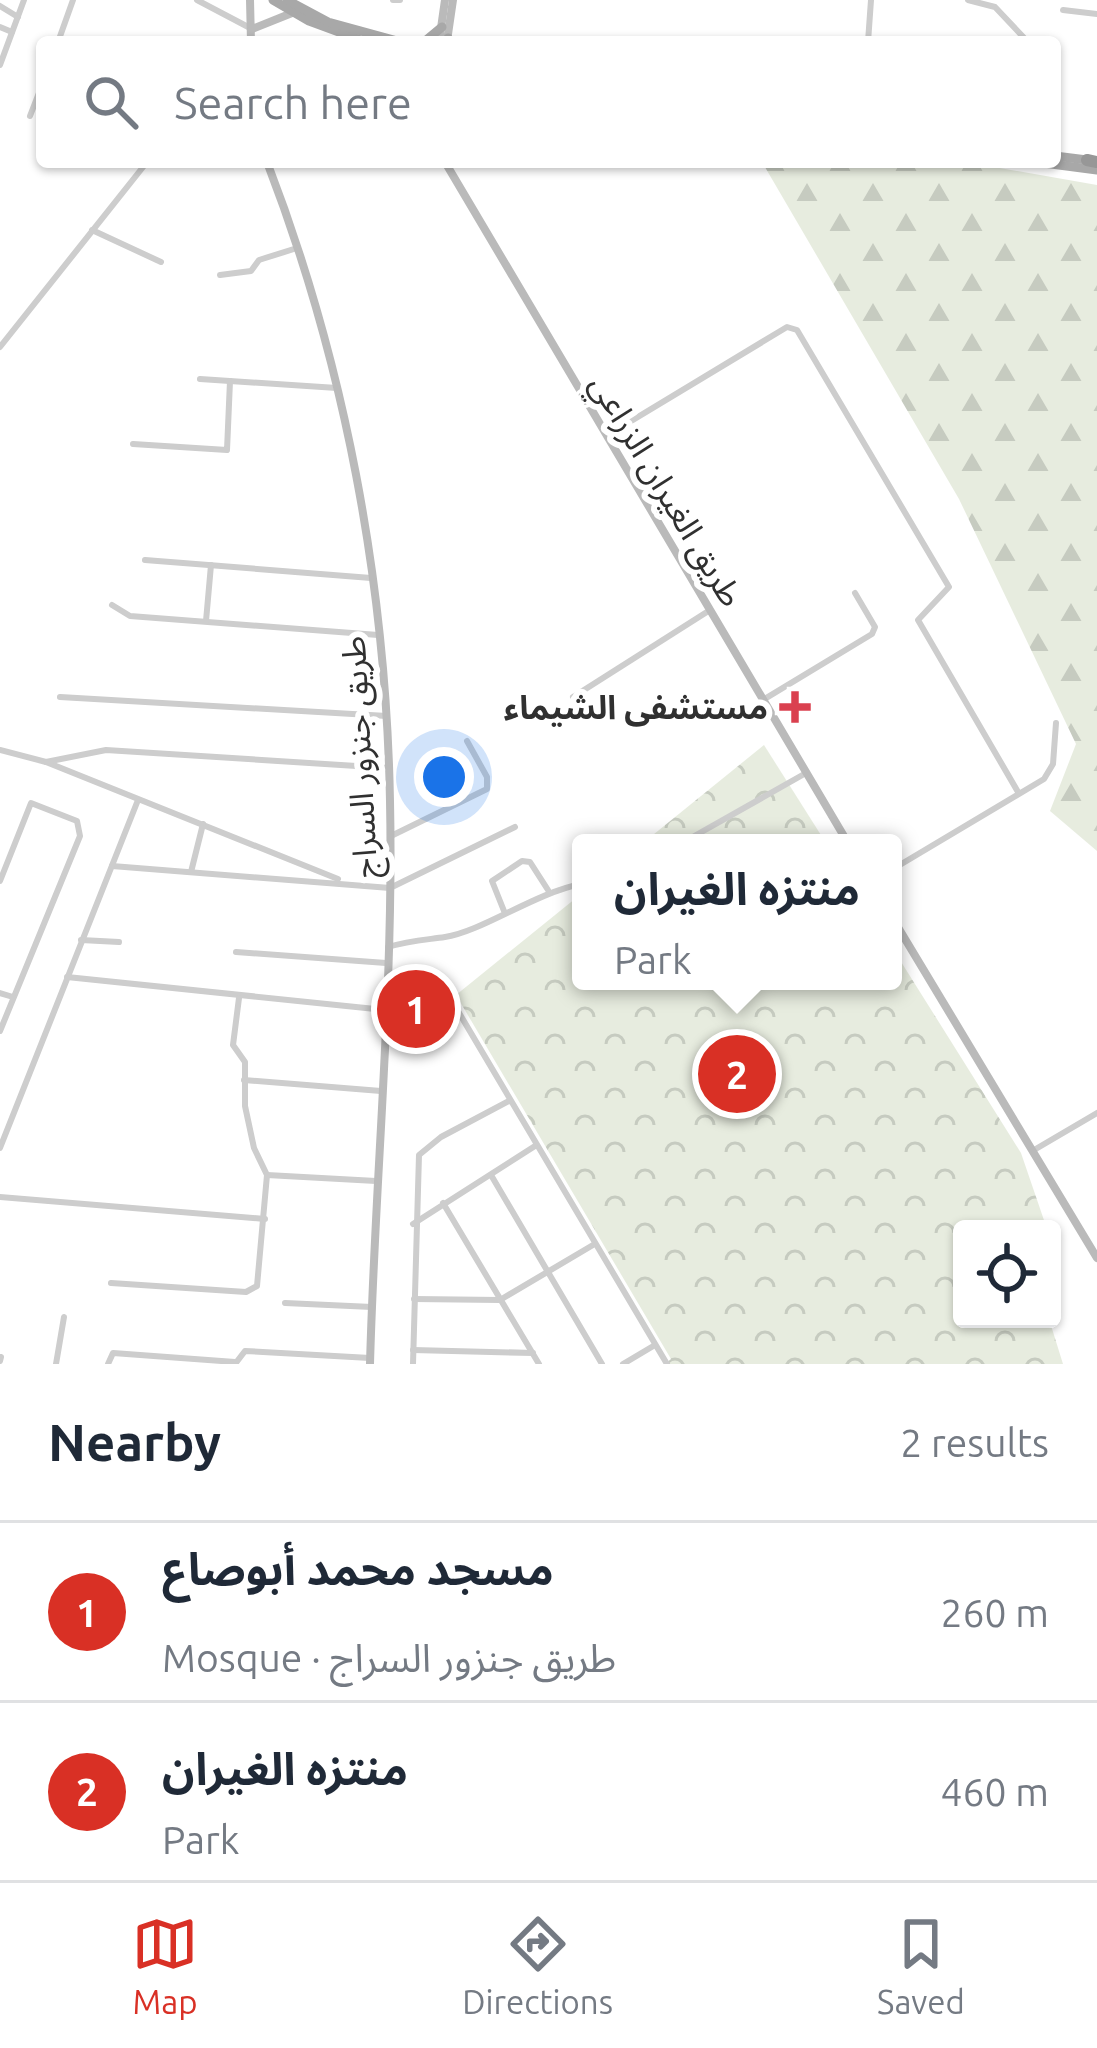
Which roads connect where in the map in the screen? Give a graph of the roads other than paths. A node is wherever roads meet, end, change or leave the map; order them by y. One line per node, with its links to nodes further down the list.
1 (24, 0): 15 (street)
2 (74, 0): 19 (street)
3 (197, 0): 17 (street)
4 (250, 0): 17 (street)
5 (273, 0): 13 (main road)
6 (287, 0): 22 (main road)
7 (449, 0): 23 (street)
8 (871, 0): 24 (street)
9 (968, 0): 10 (street)
10 (986, 1): 25 (street)
11 (0, 6): 15 (street)
12 (1064, 10): 14 (street)
13 (292, 13): 17 (street); 21 (main road)
14 (1097, 14)
15 (18, 16): 18 (street)
16 (0, 27): 18 (street)
17 (252, 29): 20 (street)
18 (12, 32): 26 (street)
19 (60, 36)
20 (251, 36)
21 (340, 36)
22 (378, 36)
23 (445, 36)
24 (868, 36)
25 (1023, 36)
26 (0, 65)
27 (36, 100): 28 (street)
28 (30, 116)
29 (1061, 157): 31 (main road)
30 (1061, 162): 31 (main road)
31 (1094, 163)
32 (142, 168): 35 (street)
33 (269, 168): 36 (street, طريق جنزور السراج)
34 (449, 168): 43 (street, طريق الغيران الزراعي)
35 (92, 230): 37 (street); 39 (street)
36 (300, 247): 38 (street); 42 (street, طريق جنزور السراج)
37 (161, 262)
38 (220, 275)
39 (0, 347)
40 (200, 379): 41 (street)
41 (230, 381): 42 (street); 44 (street)
42 (340, 388): 47 (street, طريق جنزور السراج)
43 (606, 436): 50 (street, طريق الغيران الزراعي); 63 (street)
44 (133, 444)
45 (145, 560): 46 (street)
46 (211, 566): 47 (street); 51 (street)
47 (371, 578): 52 (street, طريق جنزور السراج)
48 (855, 592): 55 (street)
49 (112, 604): 51 (street)
50 (710, 610): 54 (street); 55 (street, طريق الغيران الزراعي)
51 (206, 621): 52 (street)
52 (378, 634): 56 (street, طريق جنزور السراج)
53 (60, 697): 56 (street)
54 (573, 698)
55 (764, 700): 62 (street, طريق الغيران الزراعي)
56 (387, 716): 61 (street, طريق جنزور السراج)
57 (1056, 723): 63 (street)
58 (467, 741): 69 (street)
59 (0, 750): 60 (street)
60 (46, 762): 61 (street); 64 (street)
61 (389, 768): 69 (street, طريق جنزور السراج)
62 (806, 773): 67 (street); 68 (street, طريق الغيران الزراعي)
63 (1018, 792): 70 (street)
64 (138, 800): 65 (street); 71 (street)
65 (202, 824): 72 (street); 74 (street)
66 (515, 827): 76 (street)
67 (698, 834)
68 (843, 834)
69 (391, 836): 76 (street, طريق جنزور السراج)
70 (902, 863)
71 (112, 866): 72 (street); 80 (street)
72 (191, 872): 74 (street)
73 (0, 881): 87 (street)
74 (343, 883): 76 (street)
75 (572, 886): 77 (street)
76 (389, 888): 82 (street, طريق جنزور السراج)
77 (548, 890): 78 (street); 78 (street)
78 (504, 911): 82 (street)
79 (902, 934): 98 (street)
80 (81, 940): 81 (street); 85 (street)
81 (119, 942)
82 (388, 947): 84 (street, طريق جنزور السراج)
83 (236, 952): 84 (street)
84 (386, 963): 90 (street, طريق جنزور السراج)
85 (67, 977): 88 (street); 97 (street)
86 (0, 993): 87 (street)
87 (14, 997): 91 (street)
88 (239, 998): 90 (street); 92 (street)
89 (452, 1001): 94 (street)
90 (385, 1010): 93 (street, طريق جنزور السراج)
91 (0, 1031)
92 (244, 1080): 93 (street); 99 (street)
93 (382, 1091): 101 (street, طريق جنزور السراج)
94 (508, 1101): 96 (street); 105 (street)
95 (1097, 1113): 98 (street)
96 (535, 1146): 100 (street); 106 (street)
97 (0, 1148)
98 (1034, 1150): 107 (street)
99 (267, 1175): 101 (street); 104 (street)
100 (491, 1175): 103 (street); 108 (street)
101 (376, 1181): 113 (street, طريق جنزور السراج)
102 (0, 1197): 104 (street)
103 (443, 1203): 105 (street); 111 (street)
104 (265, 1219): 109 (street)
105 (413, 1224): 110 (street)
106 (594, 1245): 108 (street); 115 (street)
107 (1097, 1258)
108 (549, 1273): 111 (street); 126 (street)
109 (111, 1283)
110 (414, 1299): 111 (street); 116 (street)
111 (500, 1300): 118 (street)
112 (285, 1303): 113 (street)
113 (372, 1306): 119 (street, طريق جنزور السراج)
114 (64, 1317): 121 (street)
115 (656, 1346): 127 (street); 128 (street)
116 (413, 1350): 118 (street); 124 (street)
117 (280, 1353): 119 (street); 120 (street); 123 (street)
118 (532, 1354): 125 (street)
119 (370, 1361)
120 (235, 1363): 122 (street)
121 (56, 1364)
122 (108, 1364)
123 (280, 1364)
124 (413, 1364)
125 (539, 1364)
126 (602, 1364)
127 (623, 1364)
128 (667, 1364)

